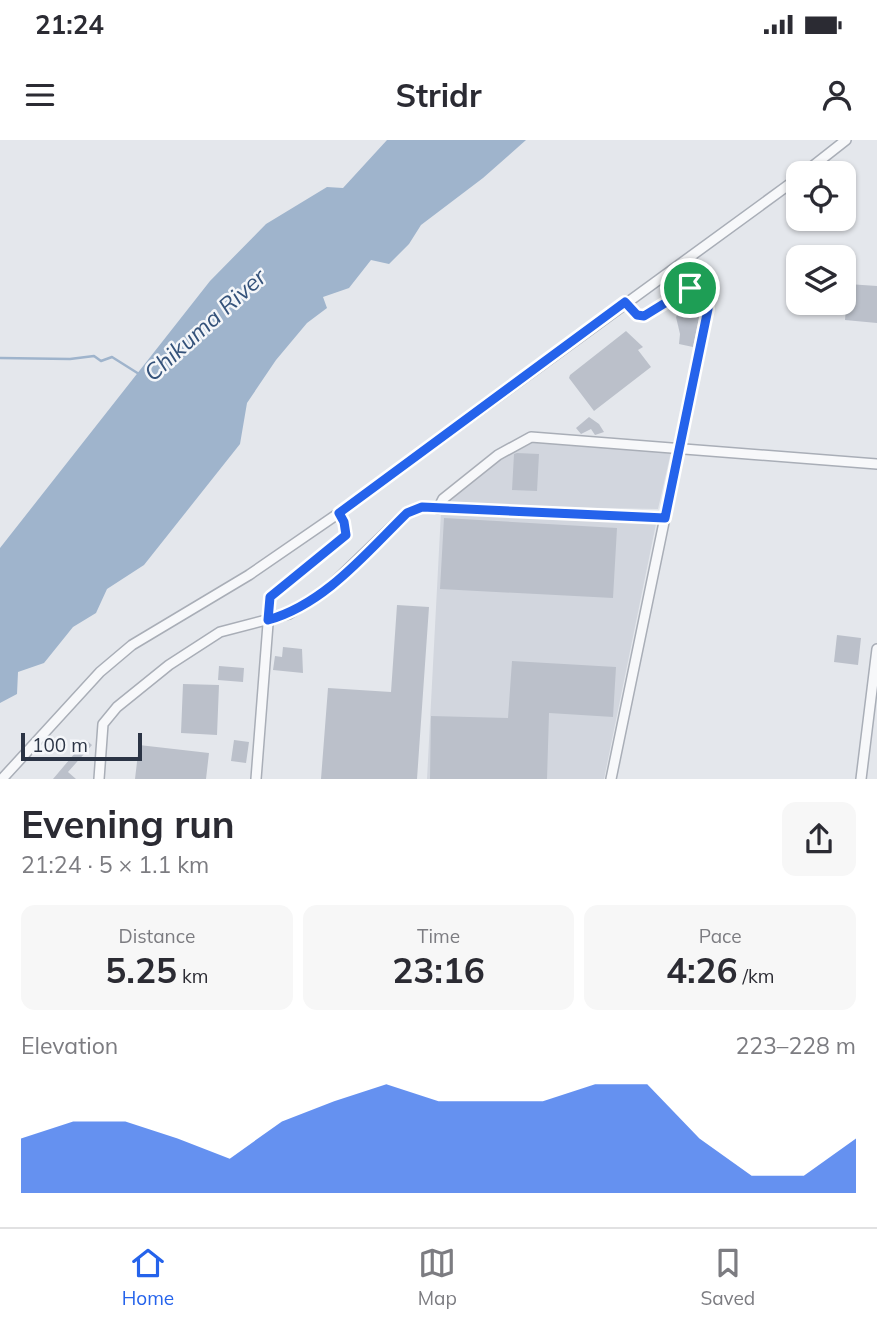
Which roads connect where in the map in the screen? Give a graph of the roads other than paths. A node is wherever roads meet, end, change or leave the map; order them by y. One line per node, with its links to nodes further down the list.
1 (846, 140): 2 (street)
2 (819, 161)
3 (786, 187): 4 (street)
4 (625, 302): 5 (street); 8 (street)
5 (679, 447): 6 (street); 7 (street); 9 (street)
6 (877, 464)
7 (438, 509): 9 (street); 10 (street)
8 (339, 513): 10 (street); 12 (street)
9 (665, 518): 15 (street)
10 (268, 620): 13 (street); 14 (street)
11 (877, 649): 16 (street)
12 (2, 779)
13 (99, 779)
14 (256, 779)
15 (611, 779)
16 (861, 779)

